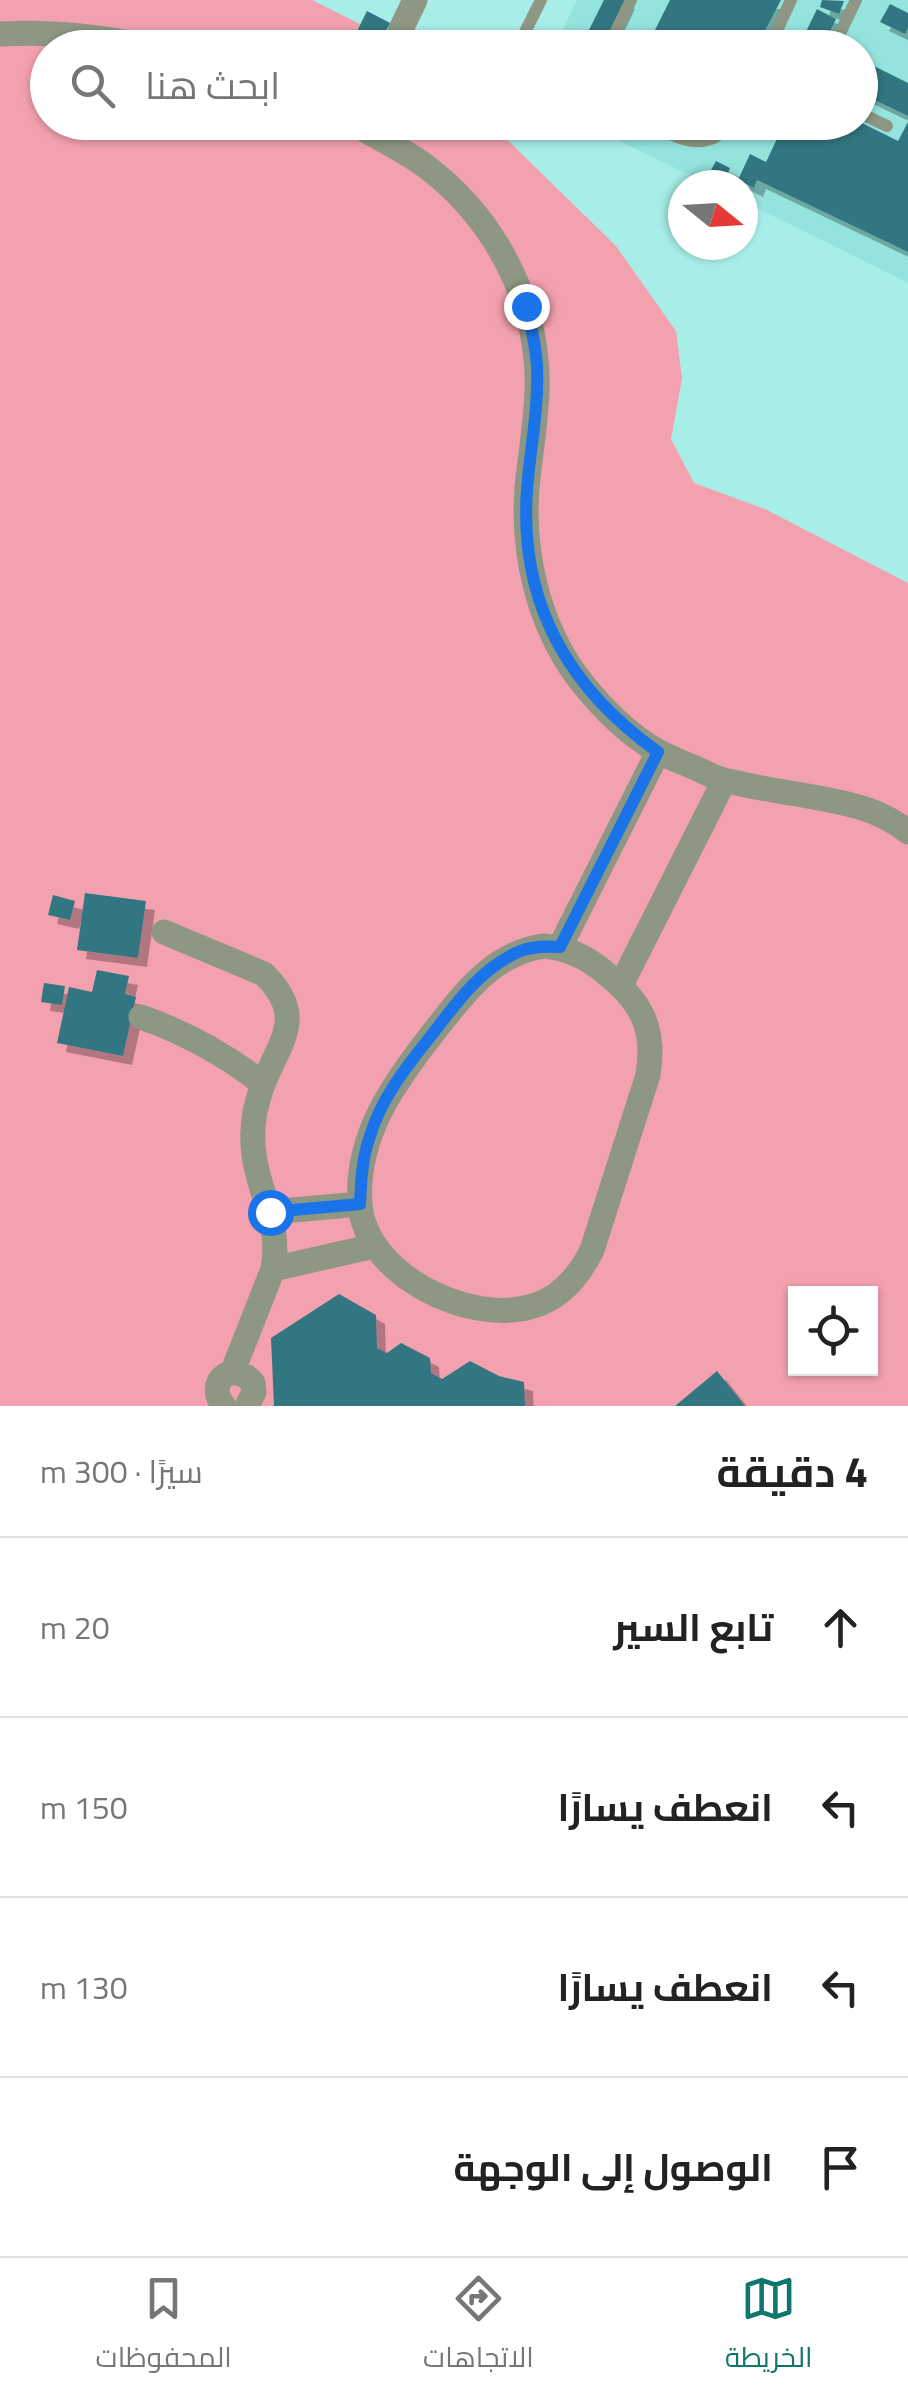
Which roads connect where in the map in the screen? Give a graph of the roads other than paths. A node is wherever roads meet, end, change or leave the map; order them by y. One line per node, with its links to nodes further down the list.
1 (415, 0): 6 (street)
2 (541, 0): 7 (lane)
3 (631, 0): 8 (lane)
4 (792, 0): 9 (lane)
5 (856, 0): 10 (lane)
6 (401, 28)
7 (526, 30)
8 (617, 30)
9 (778, 30)
10 (842, 30)
11 (0, 34): 12 (street)
12 (30, 34)
13 (878, 122): 14 (lane)
14 (887, 126)
15 (383, 140): 16 (street)
16 (658, 752): 17 (street); 20 (street)
17 (724, 781): 18 (street); 21 (street)
18 (908, 832)
19 (164, 932): 23 (street)
20 (560, 947): 21 (street); 24 (street)
21 (621, 985): 26 (street)
22 (140, 1016): 23 (street)
23 (263, 1084): 25 (street)
24 (360, 1204): 25 (street); 26 (street)
25 (270, 1212): 27 (street)
26 (374, 1246): 27 (street)
27 (273, 1269): 28 (street)
28 (232, 1372): 29 (street); 30 (street)
29 (224, 1406)
30 (247, 1406)

